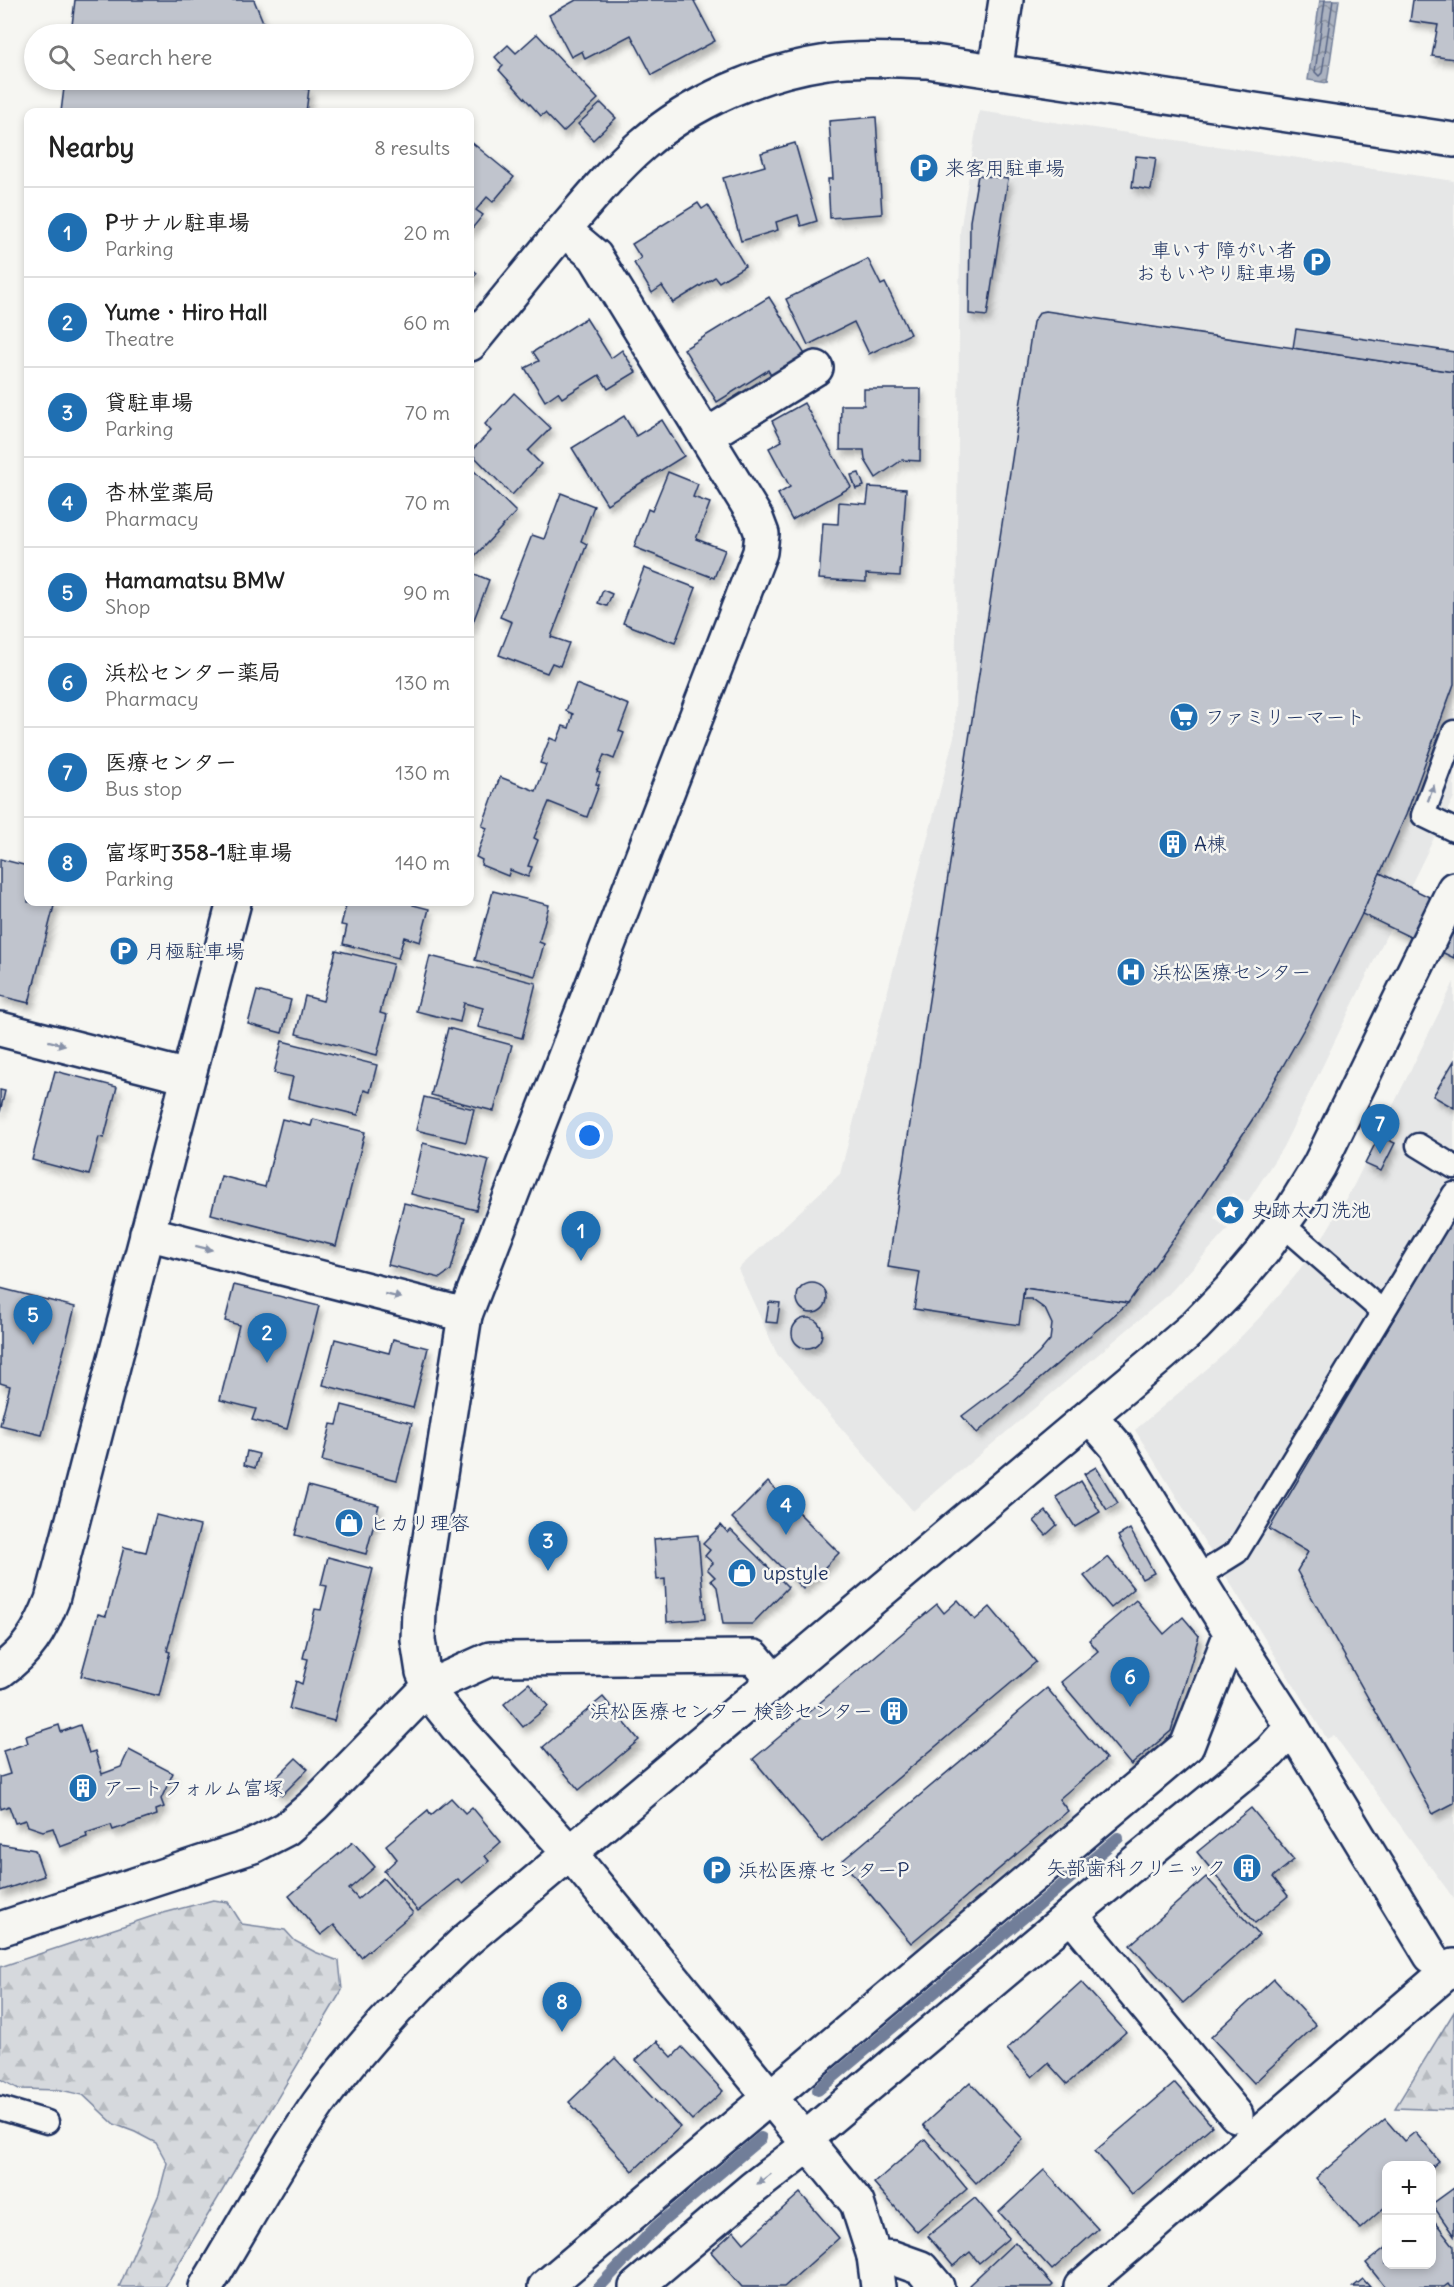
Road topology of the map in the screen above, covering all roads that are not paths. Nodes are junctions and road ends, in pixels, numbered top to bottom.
1 (1006, 0) edge
2 (995, 72) junction
3 (1454, 140) edge
4 (564, 230) junction
5 (474, 339) edge
6 (816, 368) dead end
7 (706, 436) junction
8 (1454, 732) edge
9 (1454, 830) edge
10 (1454, 889) edge
11 (233, 906) edge
12 (0, 1029) edge
13 (188, 1077) junction
14 (1418, 1145) dead end
15 (1454, 1167) edge
16 (1454, 1194) edge
17 (1282, 1224) junction
18 (147, 1233) junction
19 (1383, 1312) junction
20 (465, 1315) junction
21 (1090, 1416) junction
22 (1197, 1577) junction
23 (1231, 1633) junction
24 (0, 1671) edge
25 (774, 1681) junction
26 (430, 1686) junction
27 (1292, 1727) junction
28 (570, 1852) junction
29 (1071, 1915) junction
30 (0, 1929) edge
31 (1442, 1961) edge
32 (770, 2096) junction
33 (0, 2108) edge
34 (1236, 2115) dead end
35 (47, 2122) dead end
36 (808, 2141) junction
37 (876, 2271) edge
38 (206, 2287) edge
39 (545, 2287) edge
40 (636, 2287) edge
41 (937, 2287) edge
42 (1081, 2287) edge

1 - 2 street
2 - 3 street
2 - 4 street
4 - 5 street
4 - 7 street
6 - 7 street
7 - 20 street
9 -> 8 lane
10 - 17 street
11 - 13 street
12 -> 13 street
13 - 18 street
14 - 15 lane
16 - 19 lane
17 - 19 lane
17 - 21 street
18 -> 20 street
18 - 24 street
19 - 22 lane
20 - 26 street
21 - 22 street
21 - 25 street
22 - 23 street
23 - 27 street
23 - 32 street
25 - 26 street
25 - 28 street
26 - 28 street
26 - 30 street
27 - 29 street
27 - 31 street
28 - 32 street
28 - 38 street
29 - 34 street
29 - 36 street
31 - 42 street
32 - 36 street
32 - 39 street
33 - 35 lane
36 - 37 street
36 -> 40 street
37 - 41 street

